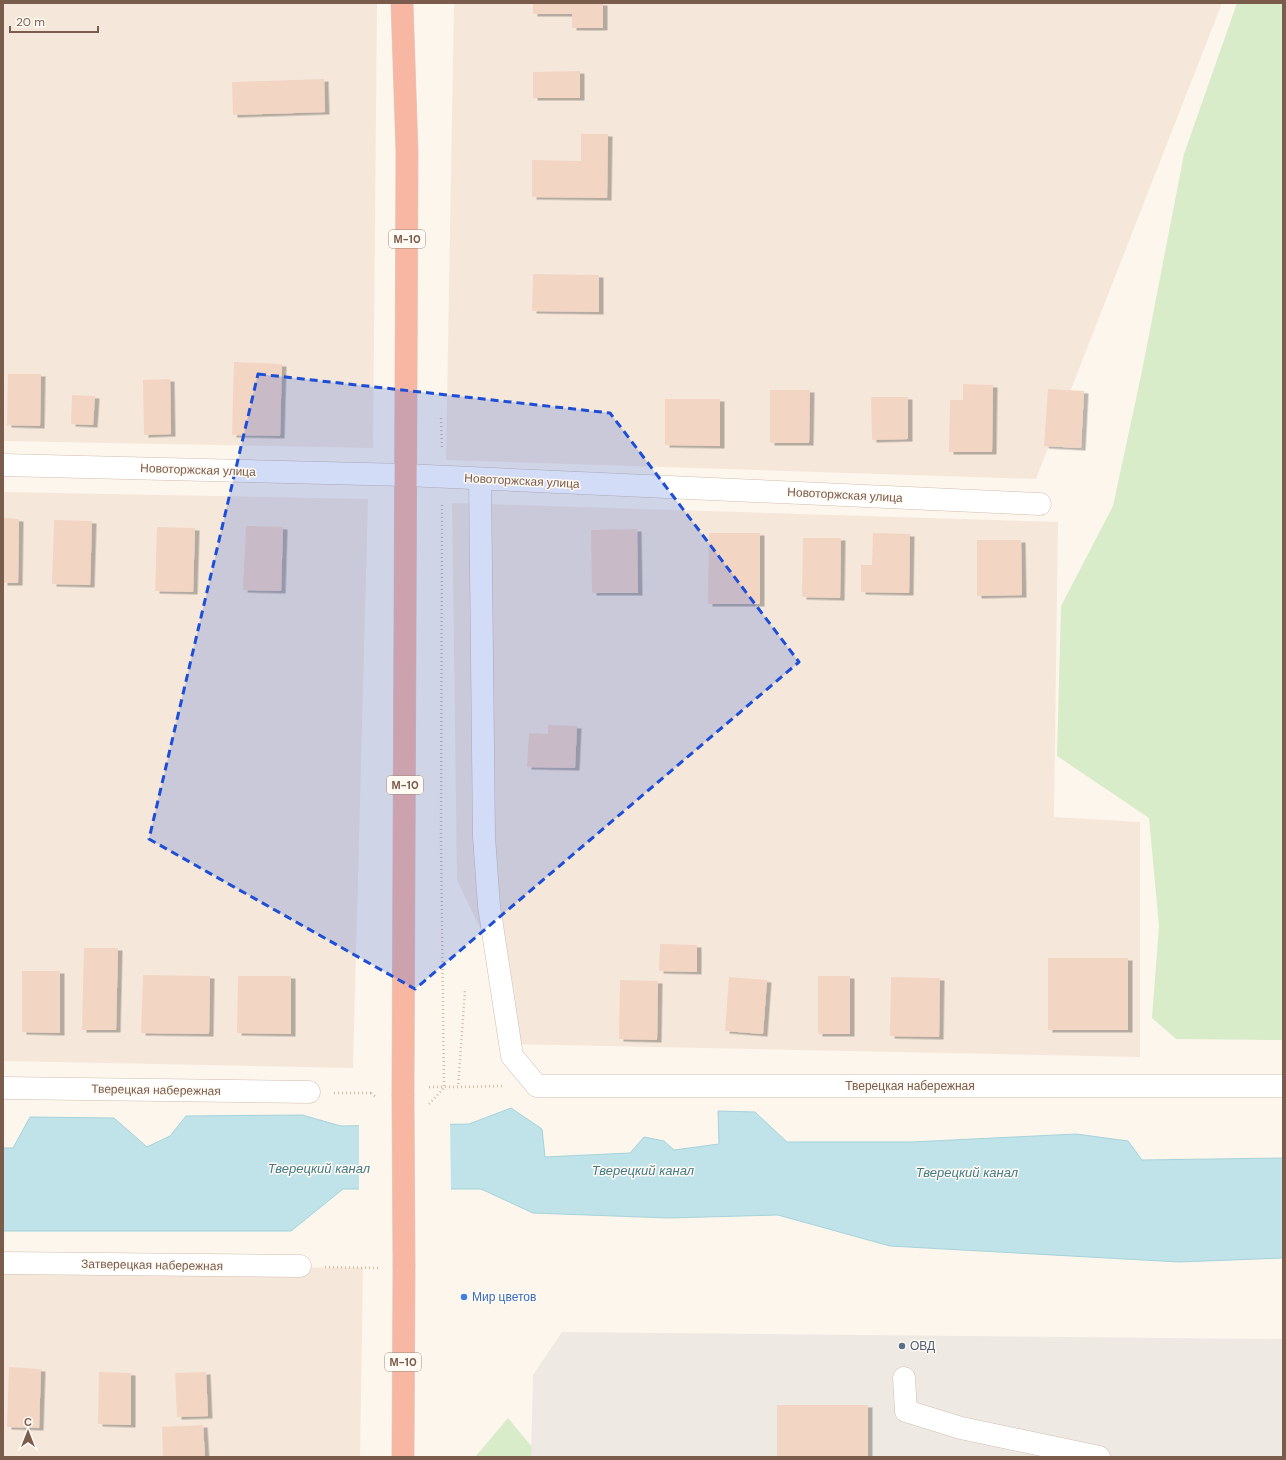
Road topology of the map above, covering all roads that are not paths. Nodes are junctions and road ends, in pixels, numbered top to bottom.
1 (402, 3) edge
2 (3, 465) edge
3 (406, 476) junction
4 (480, 479) junction
5 (1040, 504) dead end
6 (1283, 1086) edge
7 (3, 1088) edge
8 (309, 1092) road end
9 (3, 1263) edge
10 (300, 1266) road end
11 (904, 1378) dead end
12 (403, 1457) edge
13 (1099, 1457) edge

1 - 3 highway, М-10
2 - 3 street, Новоторжская улица
3 - 4 street, Новоторжская улица
3 - 12 highway, М-10, bridge
4 - 5 street, Новоторжская улица
4 - 6 street, Тверецкая набережная
7 - 8 street, Тверецкая набережная
9 - 10 street, Затверецкая набережная
11 - 13 street

